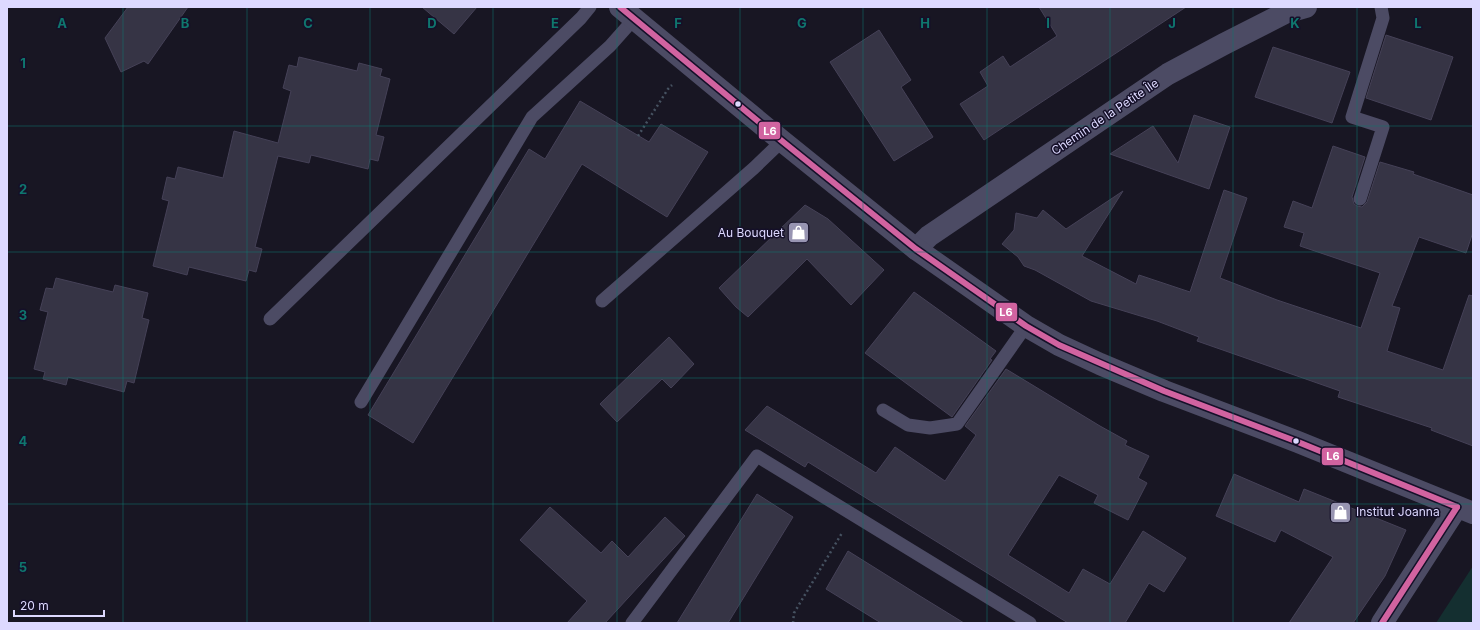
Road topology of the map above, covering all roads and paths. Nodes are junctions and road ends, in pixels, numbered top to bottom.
1 (590, 7) edge
2 (1306, 7) edge
3 (1380, 7) edge
4 (627, 13) edge
5 (691, 66) junction
6 (638, 136) dead end
7 (782, 141) junction
8 (1360, 200) dead end
9 (916, 249) junction
10 (602, 301) dead end
11 (270, 319) dead end
12 (1026, 326) junction
13 (361, 402) dead end
14 (883, 410) dead end
15 (1465, 510) edge
16 (853, 514) junction
17 (632, 623) edge
18 (793, 623) edge
19 (1030, 623) edge
20 (1382, 623) edge

1 - 11 lane
2 - 9 street, Chemin de la Petite Île
3 - 8 lane
4 - 5 street
4 - 13 lane
5 - 6 path
5 - 7 street
7 - 9 street
7 - 10 lane
9 - 12 street
12 - 14 lane
12 - 15 street
15 - 20 street
16 - 17 lane
16 - 18 path
16 - 19 lane

